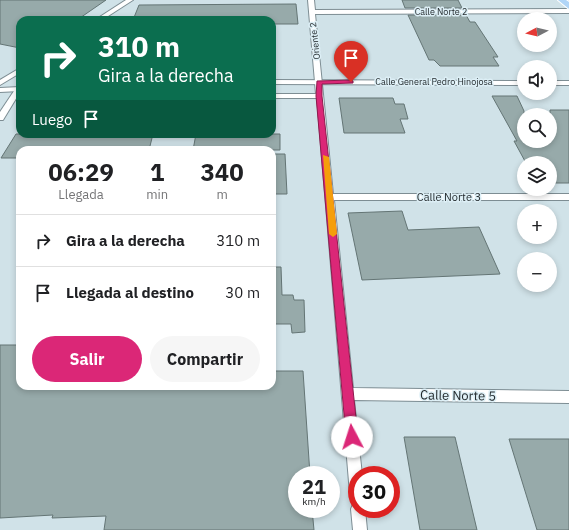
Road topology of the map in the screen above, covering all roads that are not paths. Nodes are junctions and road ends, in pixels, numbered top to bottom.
1 (130, 0) edge
2 (311, 0) edge
3 (562, 0) edge
4 (569, 7) edge
5 (569, 11) edge
6 (312, 12) junction
7 (104, 16) edge
8 (16, 73) edge
9 (276, 82) edge
10 (319, 82) junction
11 (0, 83) edge
12 (517, 83) edge
13 (557, 83) edge
14 (569, 83) edge
15 (16, 89) edge
16 (0, 90) edge
17 (16, 94) edge
18 (276, 96) edge
19 (319, 96) junction
20 (0, 118) edge
21 (329, 197) junction
22 (569, 197) edge
23 (348, 394) junction
24 (569, 396) edge
25 (354, 466) edge
26 (359, 518) edge
27 (360, 530) edge

1 - 7 street
2 - 6 street, Oriente 2
3 - 4 main road
5 - 6 street, Calle Norte 2
6 - 10 street, Oriente 2
8 - 11 street
9 - 10 street, Calle General Pedro Hinojosa
10 - 12 street, Calle General Pedro Hinojosa
10 - 19 street, Oriente 2
13 - 14 street
15 - 16 street
17 - 20 street
18 - 19 street
19 - 21 street, Oriente 2
21 - 22 street, Calle Norte 3
21 - 23 street, Oriente 2
23 - 24 street, Calle Norte 5
23 - 25 street, Oriente 2
26 - 27 street

